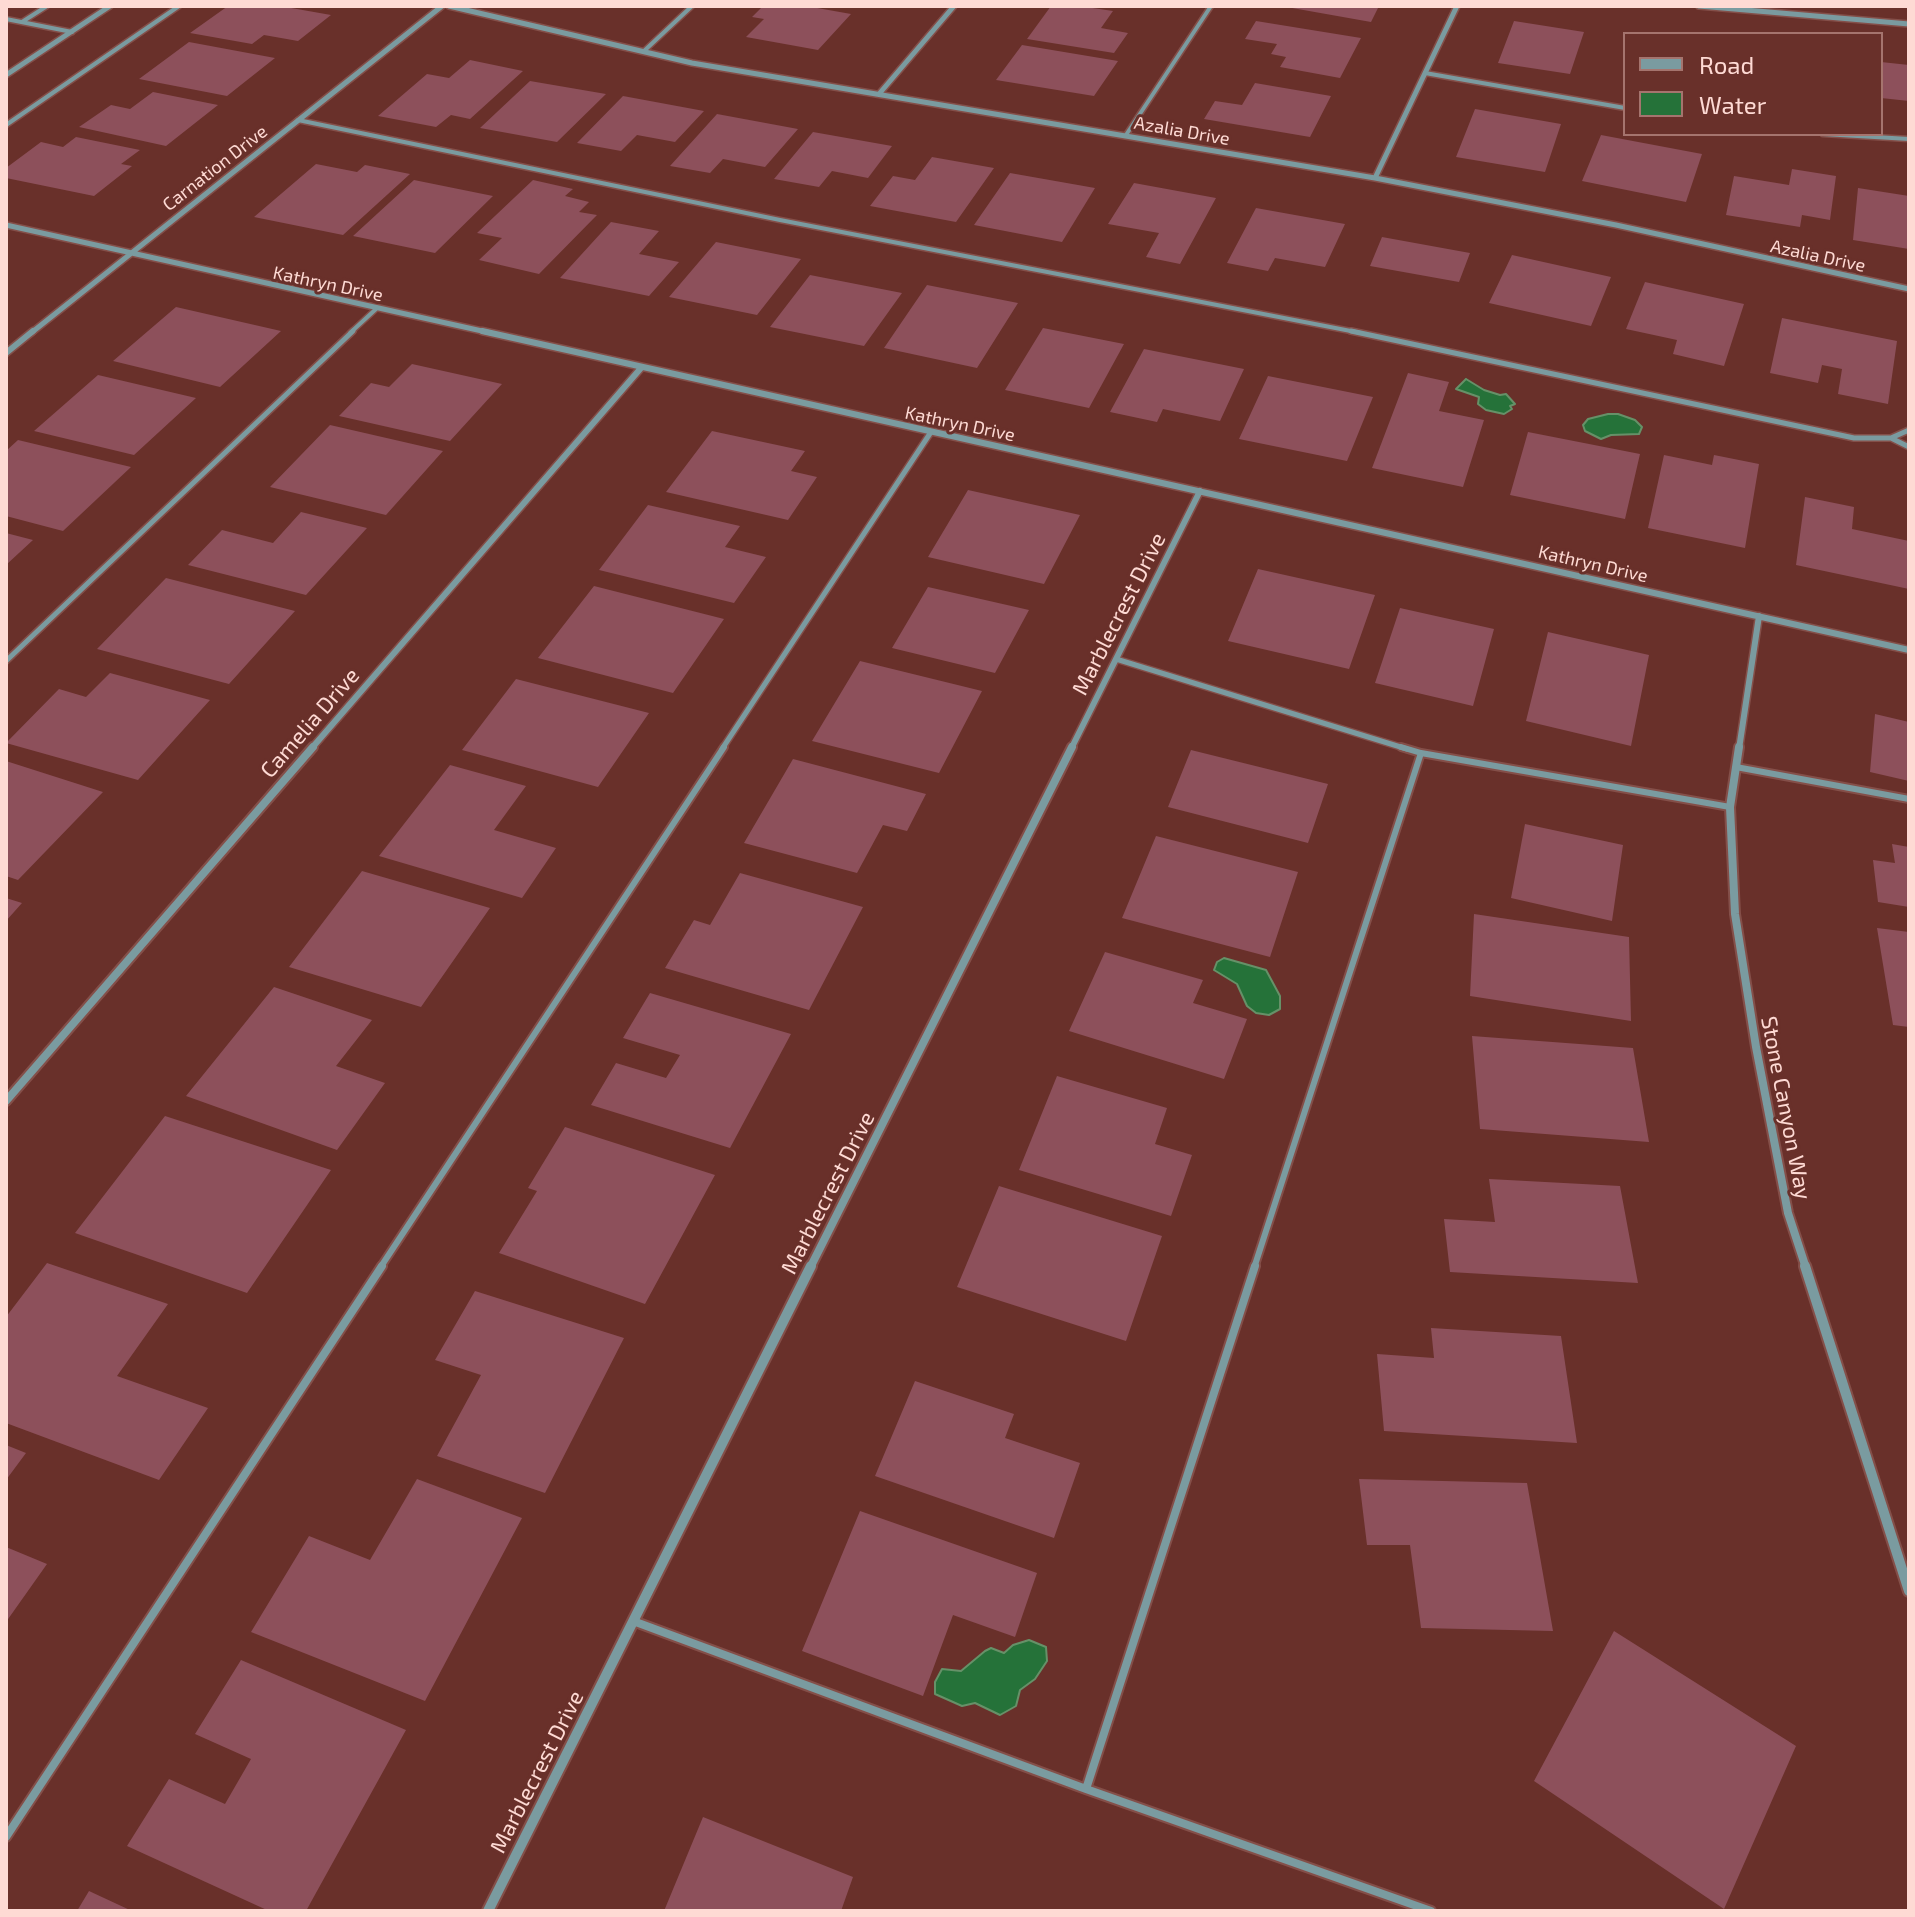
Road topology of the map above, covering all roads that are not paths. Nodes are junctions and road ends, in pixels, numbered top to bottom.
1 (47, 6) edge
2 (110, 6) edge
3 (179, 6) edge
4 (442, 6) edge
5 (449, 6) edge
6 (692, 6) edge
7 (954, 6) edge
8 (1211, 6) edge
9 (1457, 6) edge
10 (1699, 6) edge
11 (6, 19) edge
12 (22, 22) junction
13 (1909, 24) edge
14 (72, 32) junction
15 (644, 51) junction
16 (1425, 73) junction
17 (6, 75) edge
18 (879, 94) junction
19 (1623, 108) edge
20 (298, 120) junction
21 (6, 125) edge
22 (1126, 135) junction
23 (1857, 136) edge
24 (1909, 139) edge
25 (1375, 178) junction
26 (6, 225) edge
27 (129, 254) junction
28 (1909, 289) edge
29 (376, 309) junction
30 (6, 353) edge
31 (641, 368) junction
32 (1909, 430) edge
33 (931, 432) junction
34 (1891, 438) junction
35 (1909, 447) edge
36 (1200, 491) junction
37 (1759, 616) junction
38 (1909, 650) edge
39 (1116, 659) junction
40 (6, 661) edge
41 (1421, 753) junction
42 (1734, 766) junction
43 (1909, 799) edge
44 (1730, 807) junction
45 (6, 1101) edge
46 (1909, 1591) edge
47 (633, 1621) junction
48 (1086, 1789) junction
49 (6, 1837) edge
50 (488, 1911) edge
51 (1431, 1911) edge

1 - 12 lane
2 - 14 street
3 - 21 lane
4 - 20 street, Carnation Drive
5 - 15 street, Azalia Drive
6 - 15 lane
7 - 18 street
8 - 22 lane
9 - 16 street
10 - 13 street
11 - 12 lane
12 - 14 lane
14 - 17 street
15 - 18 street, Azalia Drive
16 - 19 lane
16 - 25 street
18 - 22 street, Azalia Drive
20 - 27 street, Carnation Drive
20 - 34 lane
22 - 25 street, Azalia Drive
23 - 24 lane
25 - 28 street, Azalia Drive
26 - 27 street, Kathryn Drive
27 - 29 street, Kathryn Drive
27 - 30 street, Carnation Drive
29 - 31 street, Kathryn Drive
29 - 40 lane
31 - 33 street, Kathryn Drive
31 - 45 street, Camelia Drive
32 - 34 lane
33 - 36 street, Kathryn Drive
33 - 49 lane
34 - 35 lane
36 - 37 street, Kathryn Drive
36 - 39 street, Marblecrest Drive
37 - 38 street, Kathryn Drive
37 - 42 street, Stone Canyon Way
39 - 41 lane
39 - 47 street, Marblecrest Drive
41 - 44 lane
41 - 48 lane
42 - 43 lane
42 - 44 street, Stone Canyon Way
44 - 46 street, Stone Canyon Way
47 - 48 lane
47 - 50 street, Marblecrest Drive
48 - 51 lane

